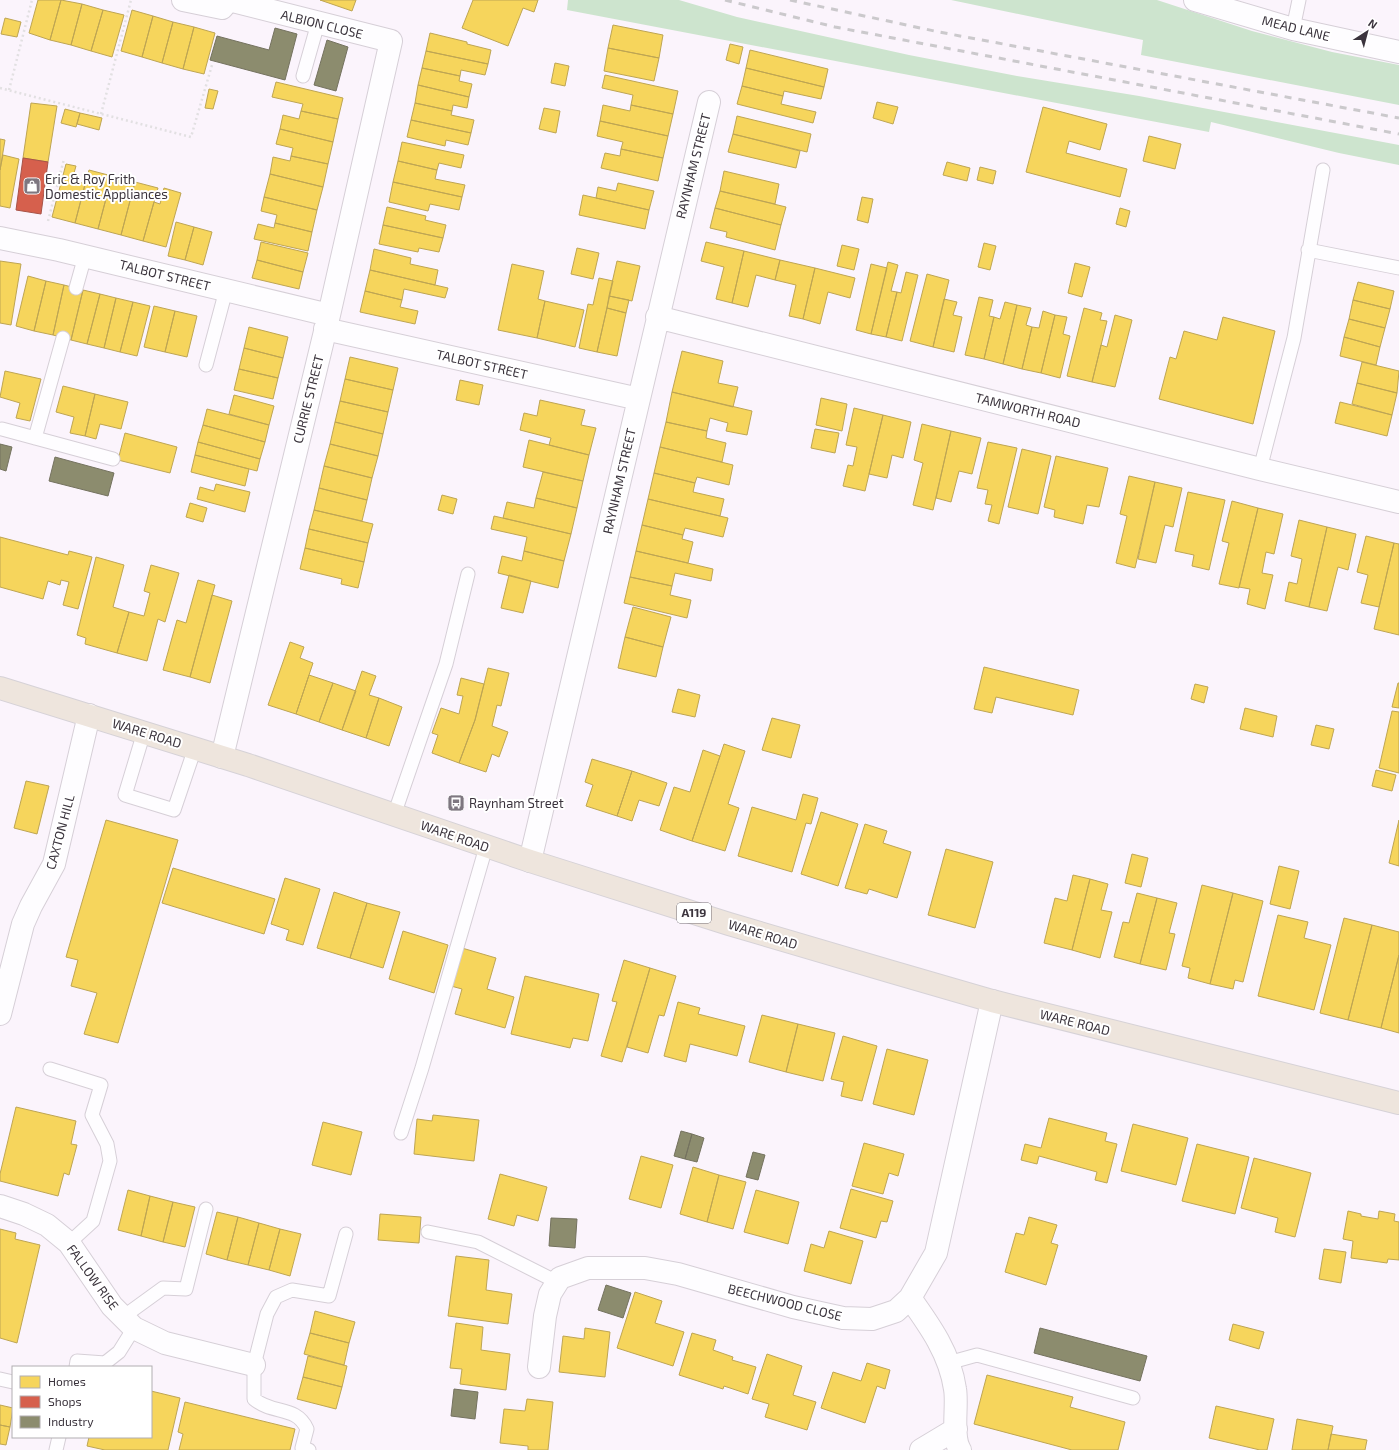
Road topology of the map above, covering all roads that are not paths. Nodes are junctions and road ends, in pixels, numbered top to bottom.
1 (183, 0) edge
2 (229, 0) edge
3 (1195, 0) edge
4 (1299, 0) edge
5 (318, 23) junction
6 (1293, 29) junction
7 (391, 41) joint
8 (1399, 52) edge
9 (303, 76) dead end
10 (709, 102) dead end
11 (1323, 170) dead end
12 (0, 238) edge
13 (1308, 250) junction
14 (85, 256) junction
15 (1399, 268) edge
16 (76, 288) dead end
17 (226, 290) junction
18 (657, 317) junction
19 (327, 322) junction
20 (63, 338) dead end
21 (206, 365) dead end
22 (639, 399) junction
23 (2, 429) dead end
24 (35, 438) junction
25 (113, 459) dead end
26 (1260, 469) junction
27 (1399, 501) edge
28 (468, 574) dead end
29 (0, 688) edge
30 (89, 715) junction
31 (144, 732) junction
32 (195, 748) junction
33 (222, 757) junction
34 (394, 815) junction
35 (486, 847) junction
36 (530, 861) junction
37 (992, 1001) junction
38 (0, 1014) edge
39 (50, 1069) dead end
40 (1399, 1103) edge
41 (400, 1134) dead end
42 (0, 1206) edge
43 (206, 1209) dead end
44 (428, 1232) dead end
45 (346, 1234) dead end
46 (69, 1243) junction
47 (558, 1282) junction
48 (910, 1298) junction
49 (129, 1323) junction
50 (948, 1363) junction
51 (254, 1365) junction
52 (76, 1366) edge
53 (539, 1367) dead end
54 (0, 1379) edge
55 (12, 1382) edge
56 (1133, 1398) dead end
57 (59, 1438) edge
58 (958, 1440) edge
59 (56, 1450) edge
60 (310, 1450) edge
61 (921, 1450) edge

1 - 2 street
2 - 5 street, ALBION CLOSE
3 - 6 street, MEAD LANE
4 - 6 lane
5 - 7 street, ALBION CLOSE
5 - 9 lane
6 - 8 street, MEAD LANE
7 - 19 street, CURRIE STREET
10 - 18 street, RAYNHAM STREET
11 - 13 lane
12 - 14 street, TALBOT STREET
13 - 15 lane
13 - 26 lane
14 - 16 lane
14 - 17 street, TALBOT STREET
17 - 19 street, TALBOT STREET
17 - 21 lane
18 - 22 street, RAYNHAM STREET
18 - 26 street, TAMWORTH ROAD
19 - 22 street, TALBOT STREET
19 - 33 street, CURRIE STREET
20 - 24 lane
22 - 36 street, RAYNHAM STREET
23 - 24 lane
24 - 25 lane
26 - 27 street, TAMWORTH ROAD
28 - 34 lane
29 - 30 main road, WARE ROAD / A119
30 - 31 main road, WARE ROAD / A119
30 - 38 street, CAXTON HILL
31 - 32 main road, WARE ROAD / A119
31 - 32 lane
32 - 33 main road, WARE ROAD / A119
33 - 34 main road, WARE ROAD / A119
34 - 35 main road, WARE ROAD / A119
35 - 36 main road, WARE ROAD / A119
35 - 41 lane
36 - 37 main road, WARE ROAD / A119
37 - 40 main road, WARE ROAD / A119
37 - 48 street, BEECHWOOD CLOSE
39 - 46 lane
42 - 46 street, FALLOW RISE
43 - 49 lane
44 - 47 lane
45 - 51 lane
46 - 49 street, FALLOW RISE
47 - 48 street, BEECHWOOD CLOSE
47 - 53 street
48 - 50 street
49 - 51 street, FALLOW RISE
49 - 52 lane
50 - 56 lane
50 - 58 street
51 - 60 lane
54 - 55 lane
57 - 59 lane
58 - 61 street

